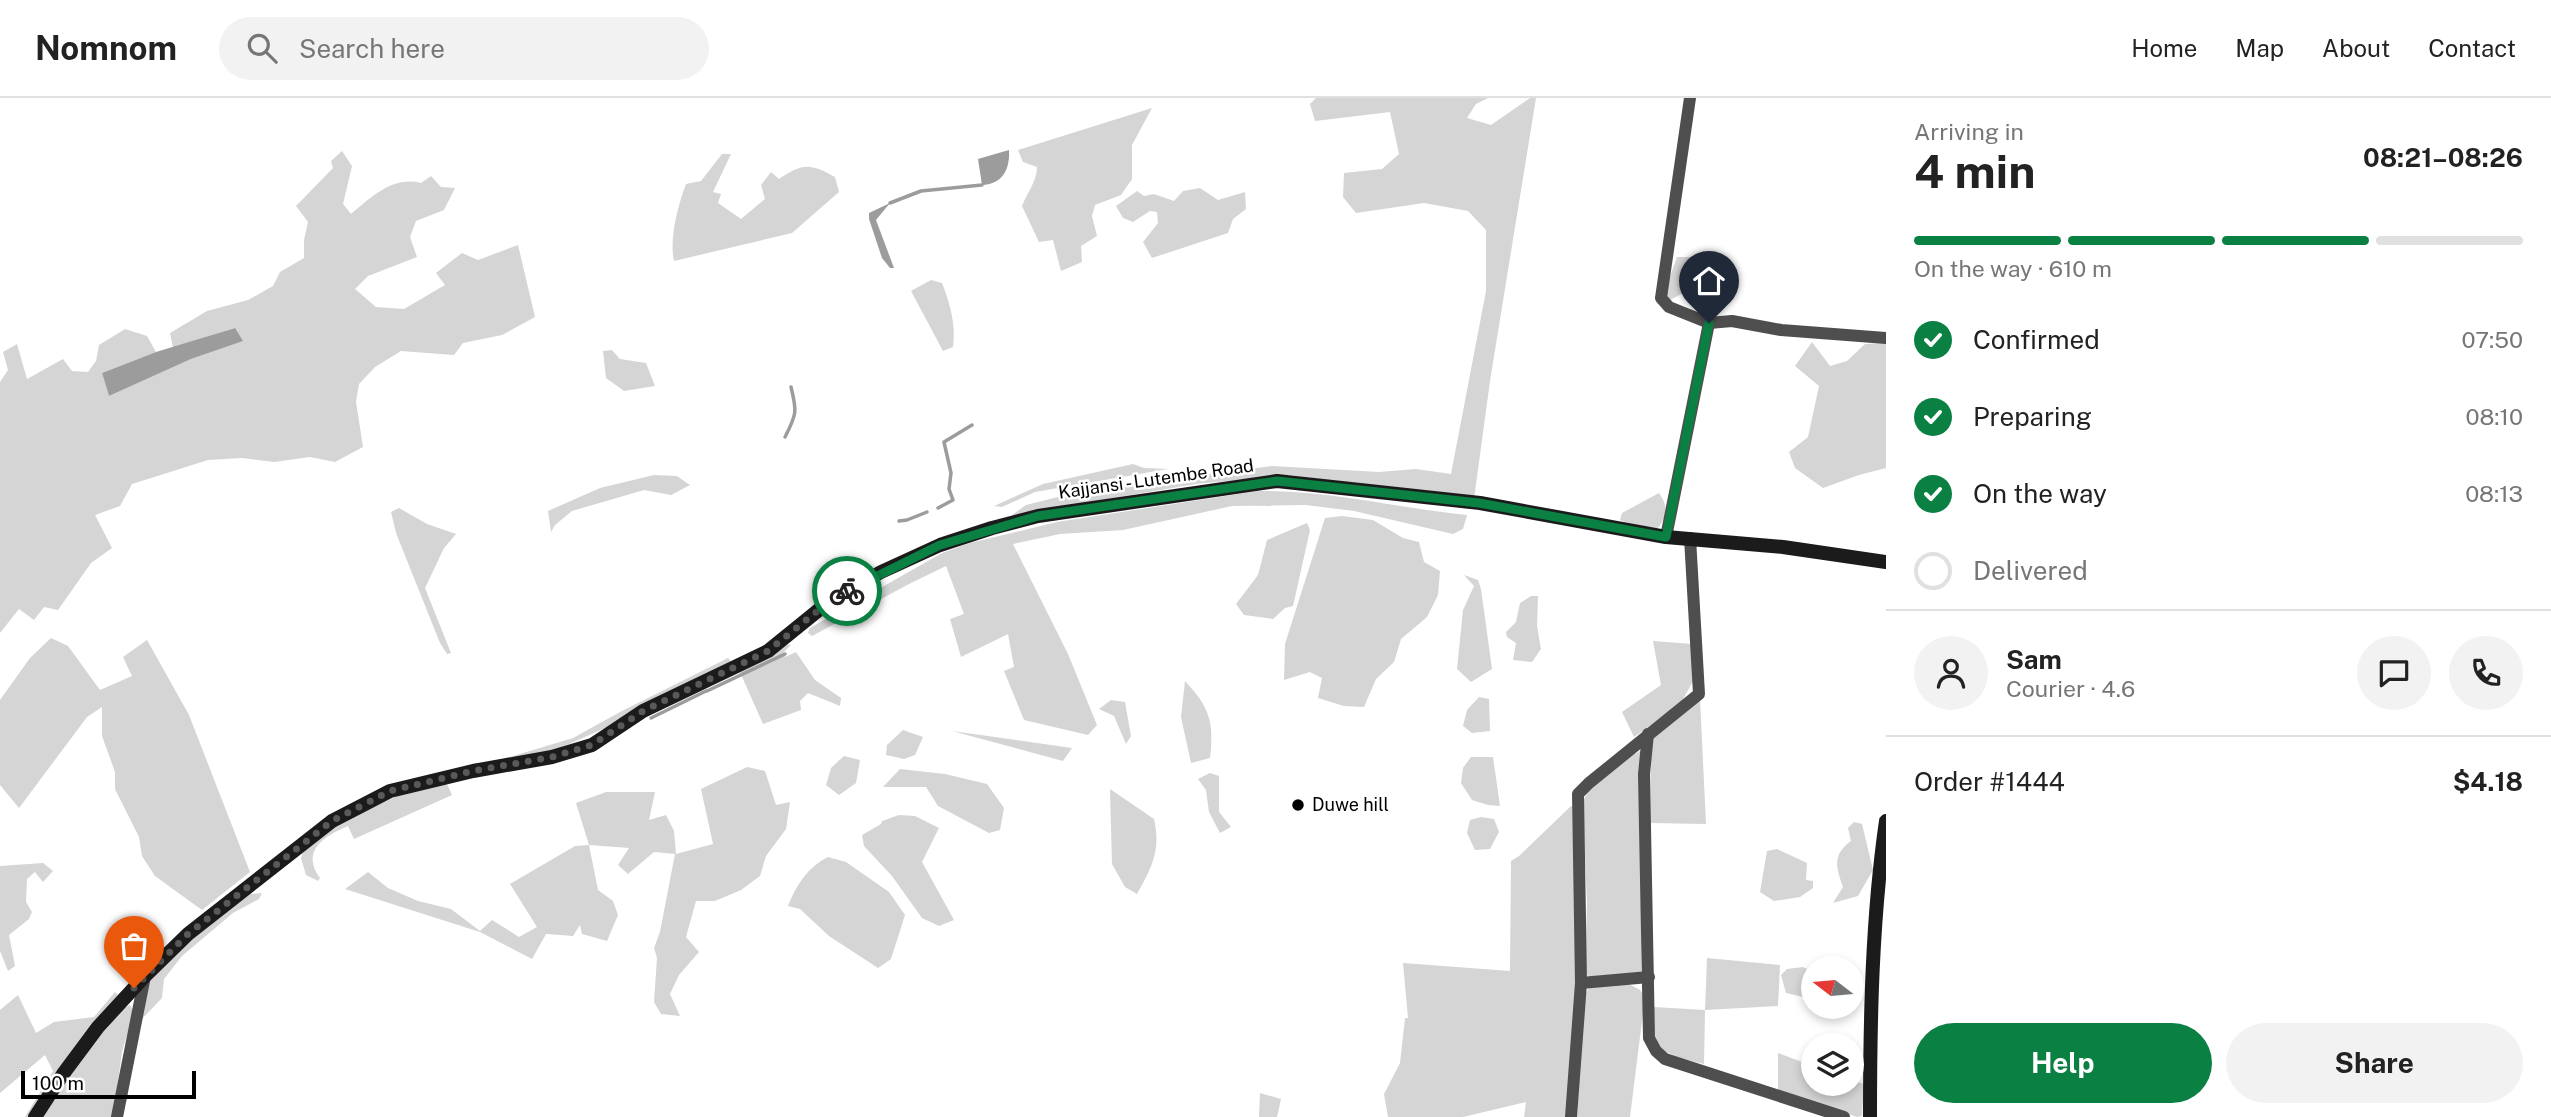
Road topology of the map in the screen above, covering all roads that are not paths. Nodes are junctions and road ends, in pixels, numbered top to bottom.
1 (1690, 98) edge
2 (1709, 323) junction
3 (1886, 338) edge
4 (1666, 537) junction
5 (1690, 538) junction
6 (1886, 562) edge
7 (1648, 734) junction
8 (1886, 821) edge
9 (145, 976) junction
10 (1649, 977) junction
11 (1581, 984) junction
12 (35, 1117) edge
13 (117, 1117) edge
14 (1571, 1117) edge
15 (1844, 1117) edge
16 (1870, 1117) edge

1 - 2 street
2 - 3 street
2 - 4 street
4 - 5 street, Kajjansi - Lutembe Road
4 - 9 street, Kajjansi - Lutembe Road
5 - 6 street, Kajjansi - Lutembe Road
5 - 7 street
7 - 10 street
7 - 11 street
8 - 16 street
9 - 12 street, Kajjansi - Lutembe Road
9 - 13 street
10 - 11 street
10 - 15 street
11 - 14 street

